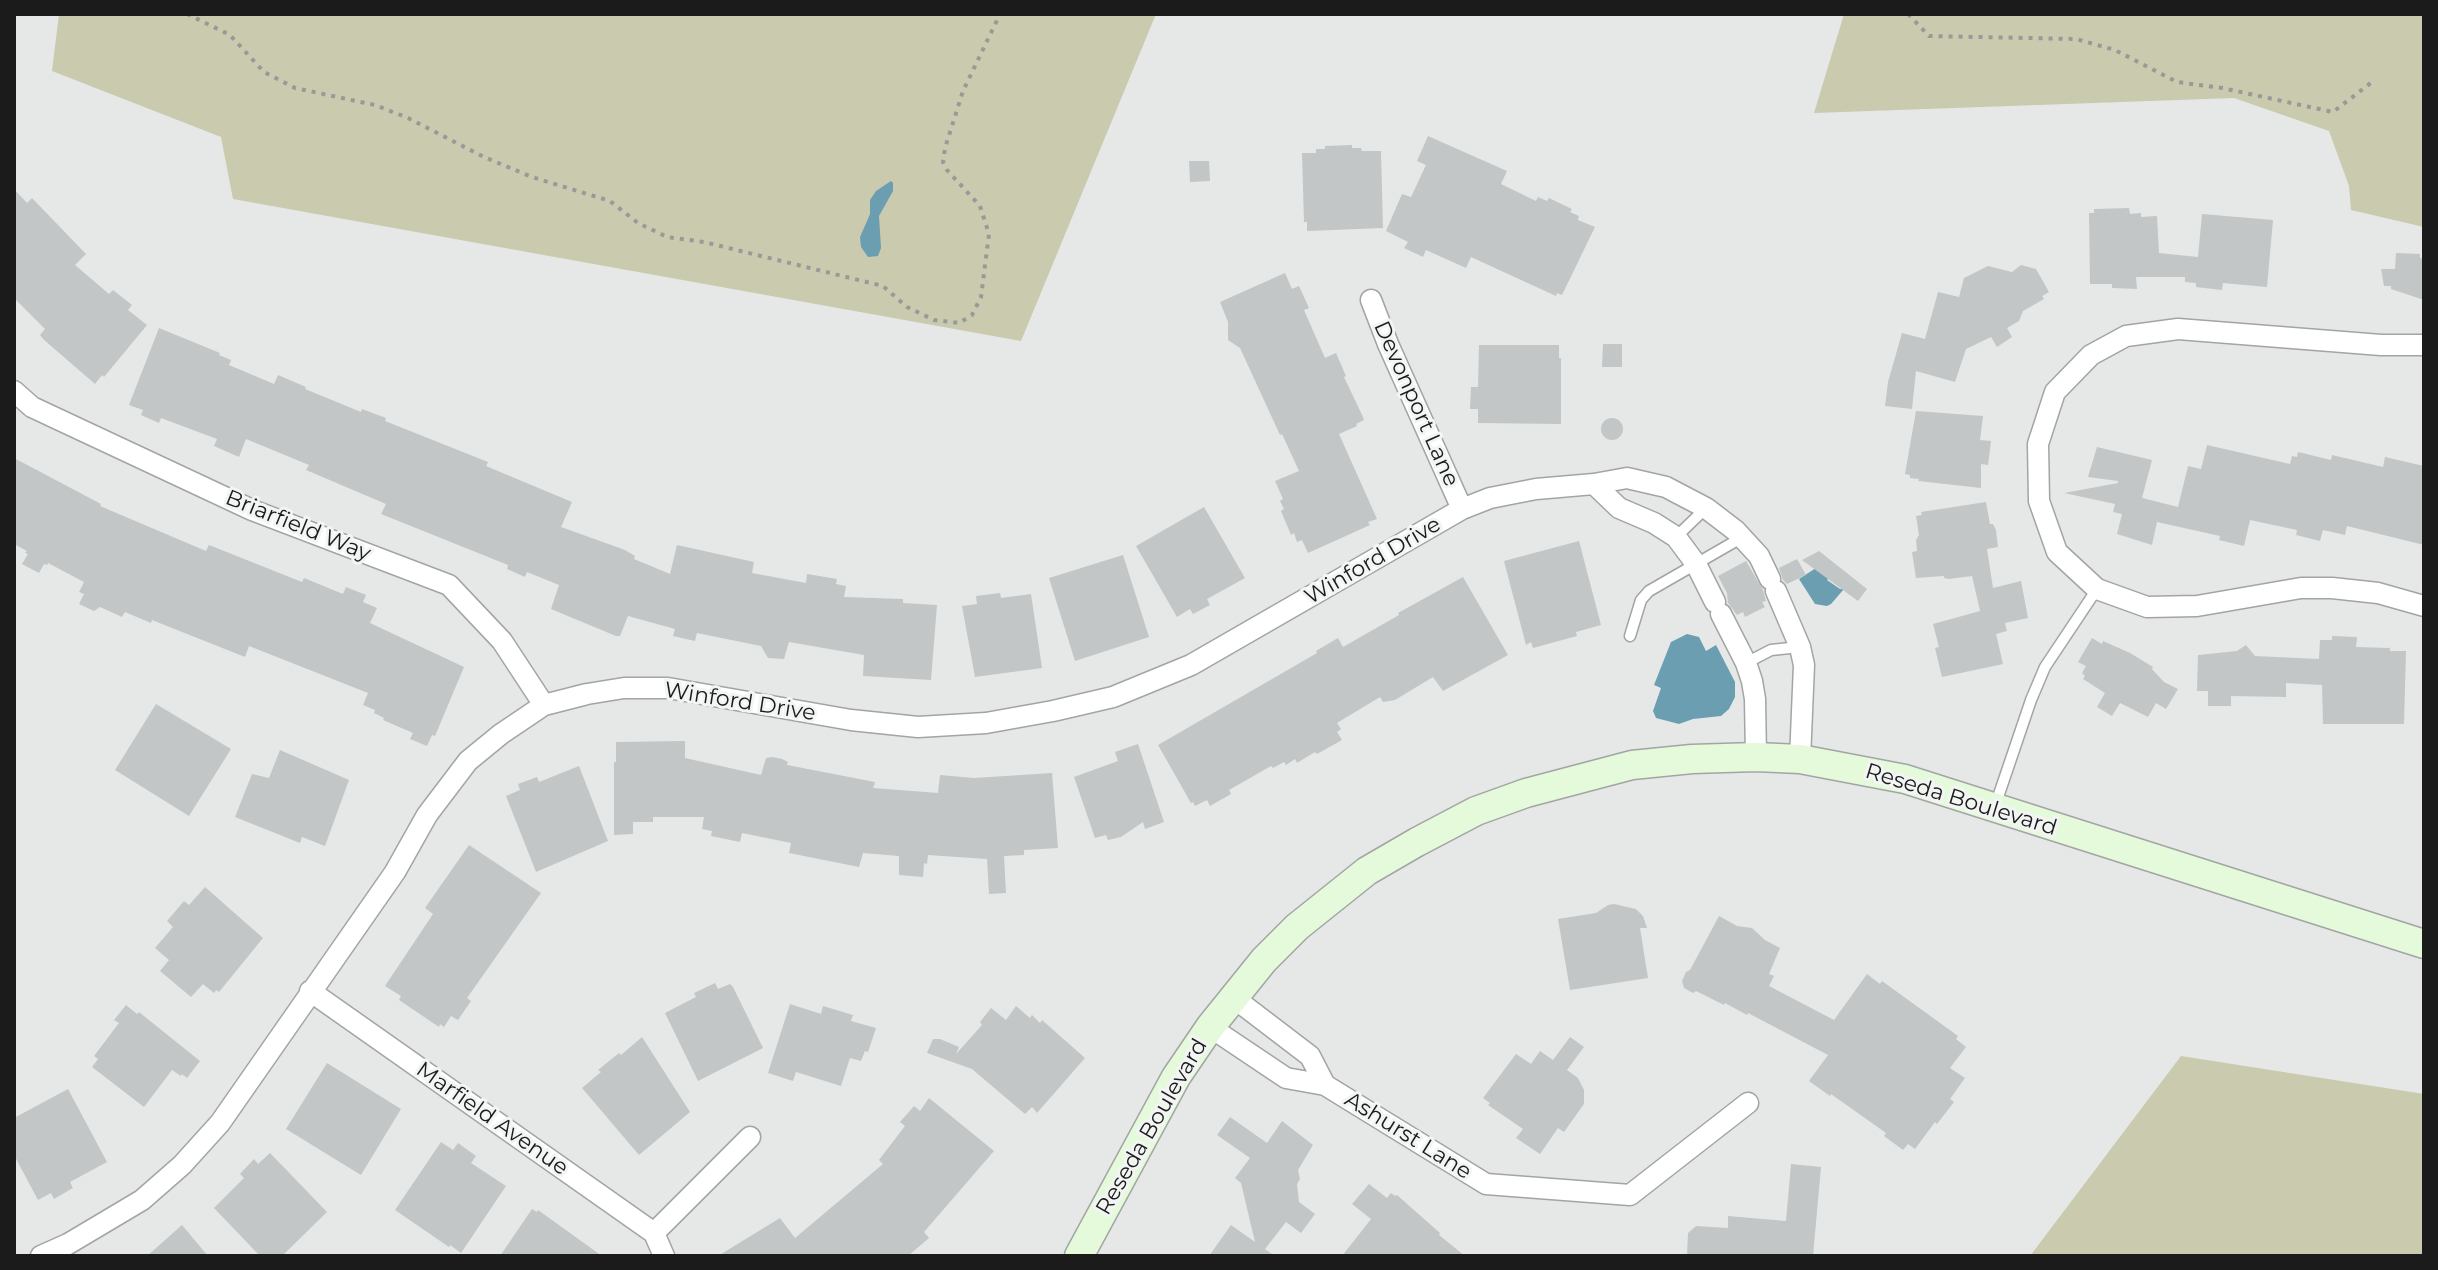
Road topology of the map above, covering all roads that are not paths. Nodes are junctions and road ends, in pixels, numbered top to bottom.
1 (1371, 300) dead end
2 (2424, 345) edge
3 (14, 391) edge
4 (1594, 484) junction
5 (1706, 508) junction
6 (1462, 509) junction
7 (1676, 537) junction
8 (1741, 538) junction
9 (1696, 564) junction
10 (2097, 589) junction
11 (2424, 606) edge
12 (1630, 636) dead end
13 (1800, 647) junction
14 (1746, 663) junction
15 (544, 705) junction
16 (1756, 757) junction
17 (1800, 759) junction
18 (1994, 808) junction
19 (2424, 944) edge
20 (310, 991) junction
21 (1234, 998) junction
22 (1210, 1027) junction
23 (1325, 1085) junction
24 (1748, 1103) dead end
25 (750, 1137) dead end
26 (654, 1233) junction
27 (41, 1256) edge
28 (664, 1256) edge
29 (1079, 1256) edge

1 - 6 street, Devonport Lane
2 - 10 street
3 - 15 street, Briarfield Way
4 - 5 street, Winford Drive
4 - 6 street, Winford Drive
4 - 7 street
5 - 7 lane
5 - 8 street, Winford Drive
6 - 15 street, Winford Drive
7 - 9 street
8 - 9 lane
8 - 13 street, Winford Drive
9 - 12 lane
9 - 14 street
10 - 11 street
10 - 18 lane
13 - 14 lane
13 - 17 street, Winford Drive
14 - 16 street
15 - 20 street, Winford Drive
16 - 17 main road, Reseda Boulevard
16 - 21 main road, Reseda Boulevard
17 - 18 main road, Reseda Boulevard
18 - 19 main road, Reseda Boulevard
20 - 26 street, Marfield Avenue
20 - 27 street, Winford Drive
21 - 22 main road, Reseda Boulevard
21 - 23 street, Ashurst Lane
22 - 23 street, Ashurst Lane
22 - 29 main road, Reseda Boulevard
23 - 24 street, Ashurst Lane
25 - 26 street
26 - 28 street

